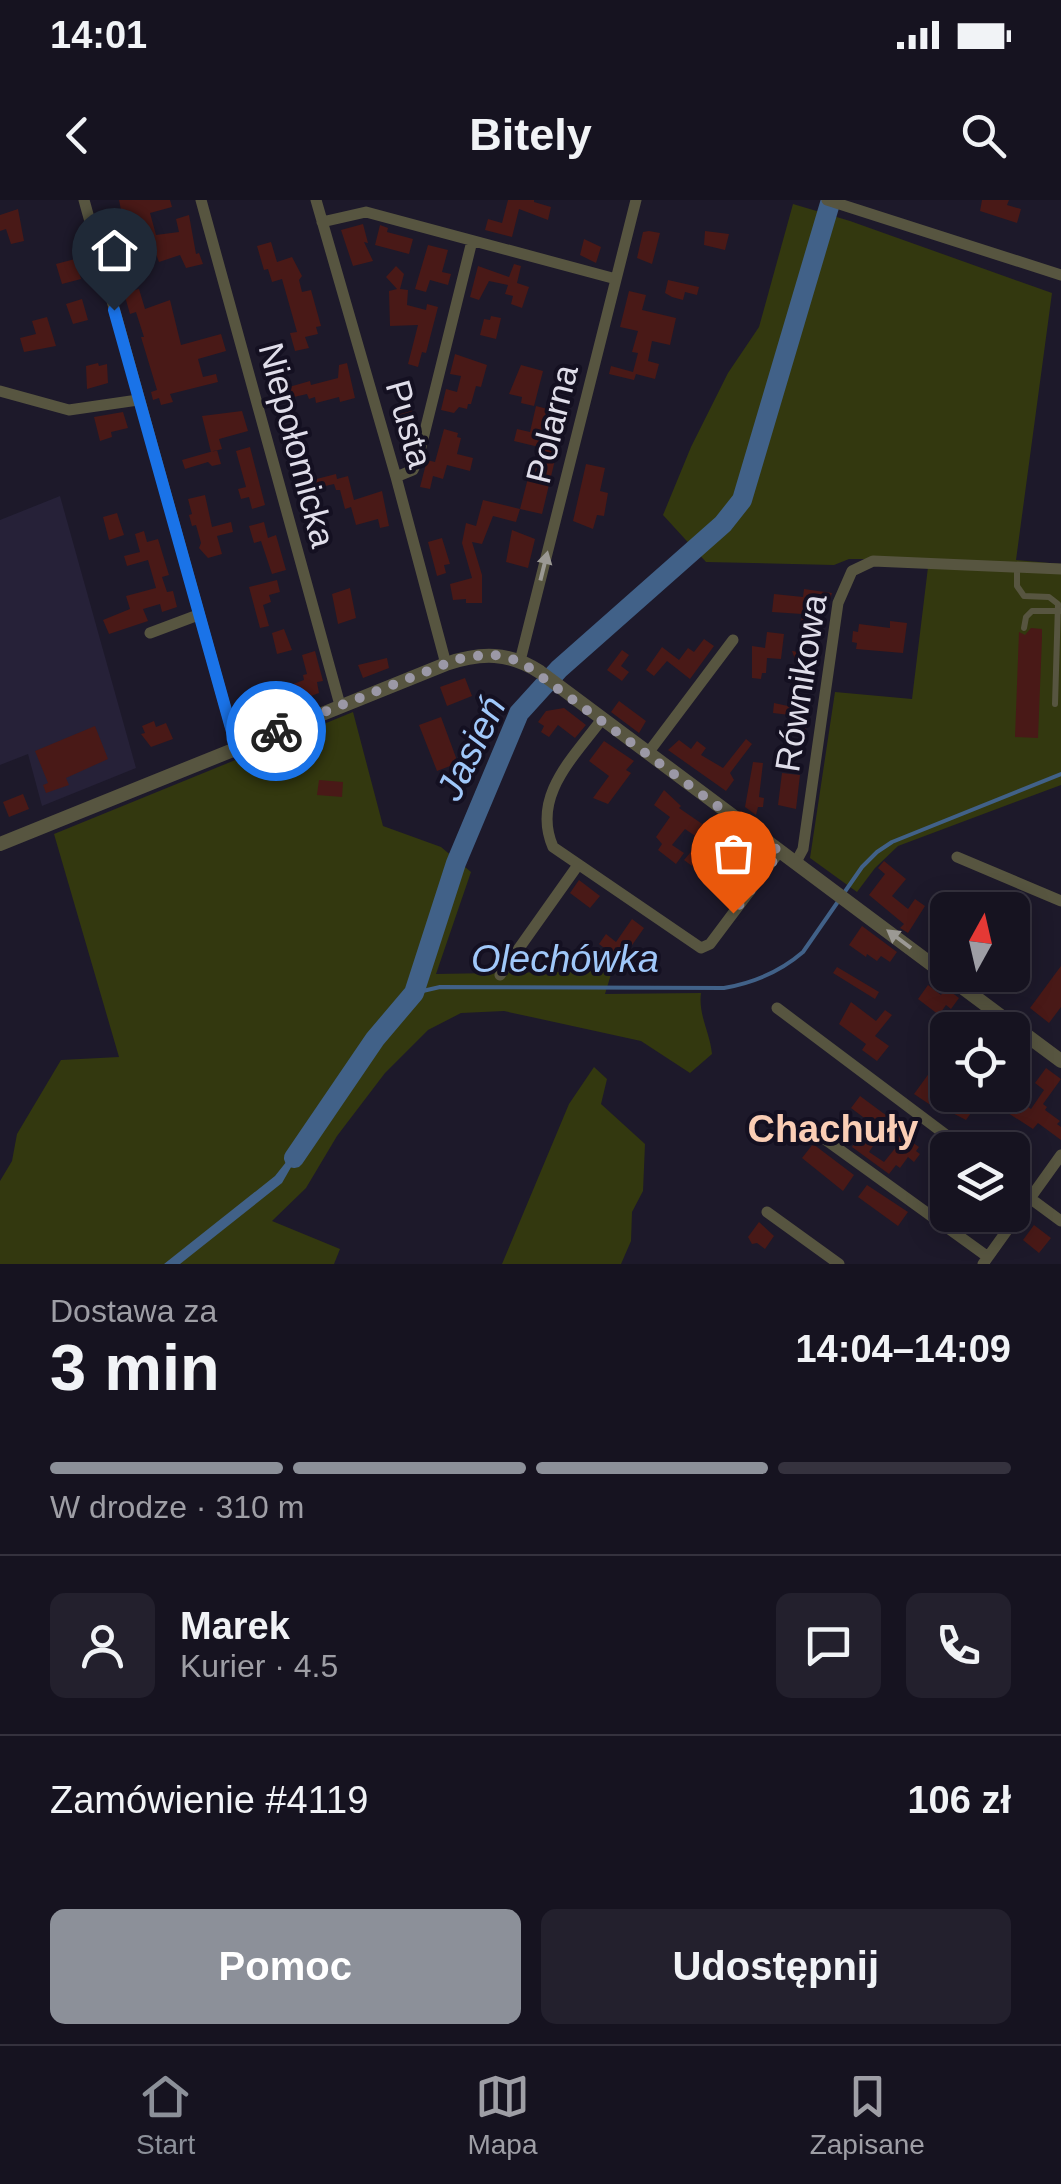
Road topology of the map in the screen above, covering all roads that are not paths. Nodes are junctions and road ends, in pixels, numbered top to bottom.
1 (84, 200) edge
2 (201, 200) edge
3 (316, 200) edge
4 (636, 200) edge
5 (827, 200) edge
6 (322, 222) junction
7 (472, 241) junction
8 (1061, 275) edge
9 (616, 279) junction
10 (0, 391) edge
11 (138, 400) junction
12 (396, 477) junction
13 (1017, 567) junction
14 (1061, 569) edge
15 (1060, 611) edge
16 (198, 616) junction
17 (1024, 628) dead end
18 (150, 632) dead end
19 (732, 640) dead end
20 (520, 661) junction
21 (446, 664) junction
22 (1055, 704) dead end
23 (340, 706) junction
24 (602, 719) junction
25 (236, 746) junction
26 (648, 753) junction
27 (0, 844) edge
28 (780, 852) junction
29 (957, 857) dead end
30 (796, 862) junction
31 (578, 865) junction
32 (1061, 901) edge
33 (500, 975) dead end
34 (777, 1008) dead end
35 (1061, 1060) edge
36 (815, 1132) dead end
37 (942, 1132) edge
38 (1061, 1156) edge
39 (1030, 1198) joint
40 (768, 1212) dead end
41 (1061, 1220) edge
42 (1006, 1232) edge
43 (985, 1261) edge
44 (839, 1264) edge

1 - 11 street
2 - 23 street, Niepołomicka
3 - 6 street, Pusta
4 - 9 street, Polarna
5 - 8 street
6 - 7 street
6 - 12 street, Pusta
7 - 9 street
7 - 12 street
20 -> 9 street, Polarna
10 - 11 street
11 - 16 street
12 - 21 street, Pusta
13 - 14 street
13 - 15 lane
13 - 30 street, Równikowa
15 - 17 lane
15 - 22 lane
16 - 18 street
16 - 25 street
19 - 26 street
20 - 21 street
20 - 24 street
21 - 23 street
23 - 25 street
24 - 26 street
24 - 31 street
25 - 27 street
26 - 28 street
28 - 30 street
28 - 31 street
29 - 32 street
35 -> 30 street
31 - 33 street
34 - 37 street
36 - 43 street
38 - 39 street
39 - 41 street
40 - 44 street
42 - 43 street

